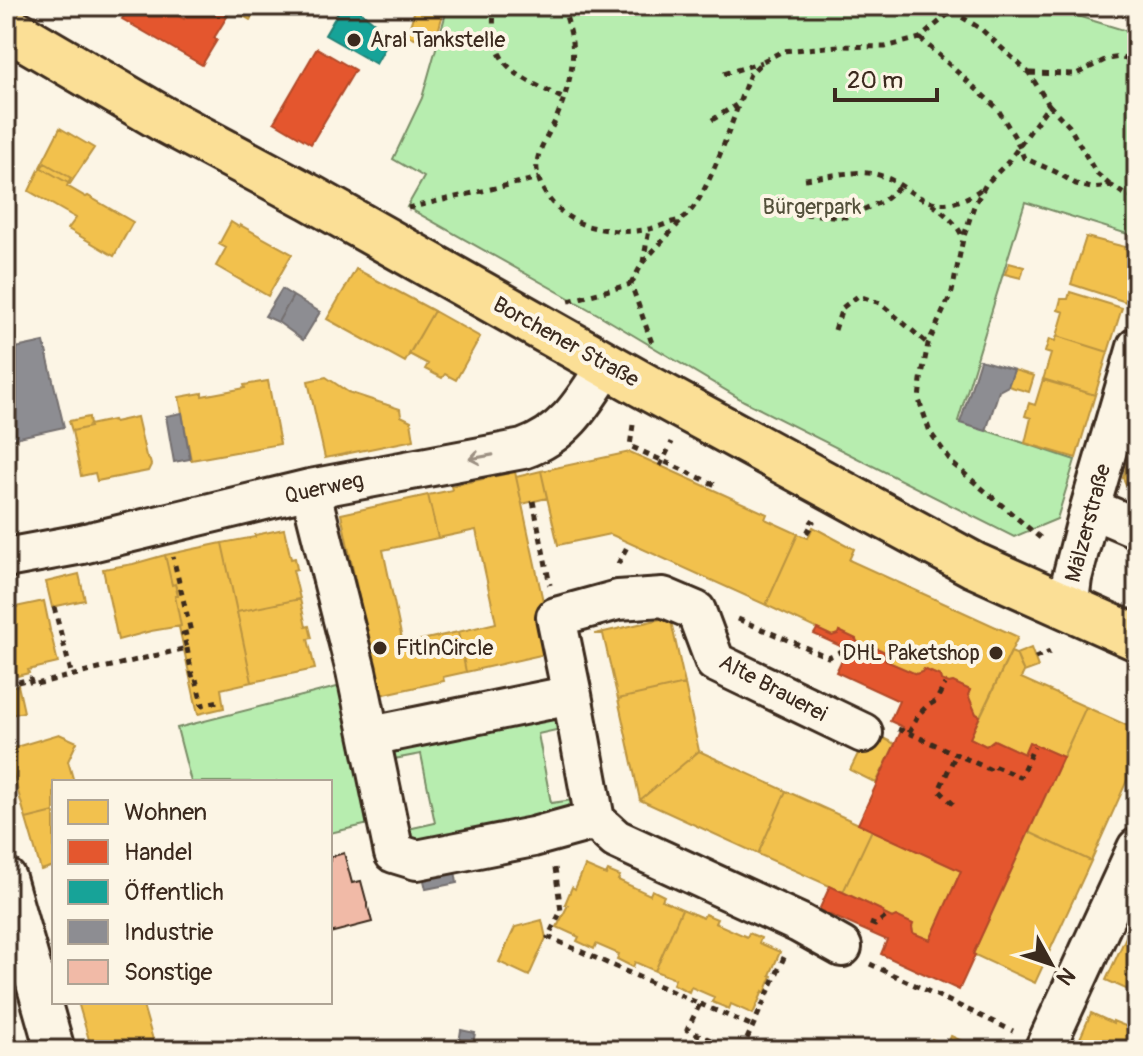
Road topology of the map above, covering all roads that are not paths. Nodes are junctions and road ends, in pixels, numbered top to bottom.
1 (6, 27) edge
2 (1137, 347) edge
3 (607, 365) junction
4 (310, 489) junction
5 (1090, 508) junction
6 (1137, 528) edge
7 (6, 558) edge
8 (1070, 593) junction
9 (1137, 638) edge
10 (572, 695) junction
11 (881, 731) road end
12 (371, 736) junction
13 (595, 820) junction
14 (1137, 848) edge
15 (6, 878) edge
16 (842, 947) road end
17 (1045, 1048) edge
18 (55, 1050) edge

1 - 3 main road, Borchener Straße
2 - 5 street, Mälzerstraße
3 -> 4 street, Querweg
3 - 8 main road, Borchener Straße
4 - 7 street, Querweg
4 - 12 street
5 - 6 street
5 - 8 street, Mälzerstraße
8 - 9 main road, Borchener Straße
10 - 11 street, Alte Brauerei
10 - 12 street
10 - 13 street
12 - 13 street
13 - 16 street
14 - 17 street
15 - 18 street

